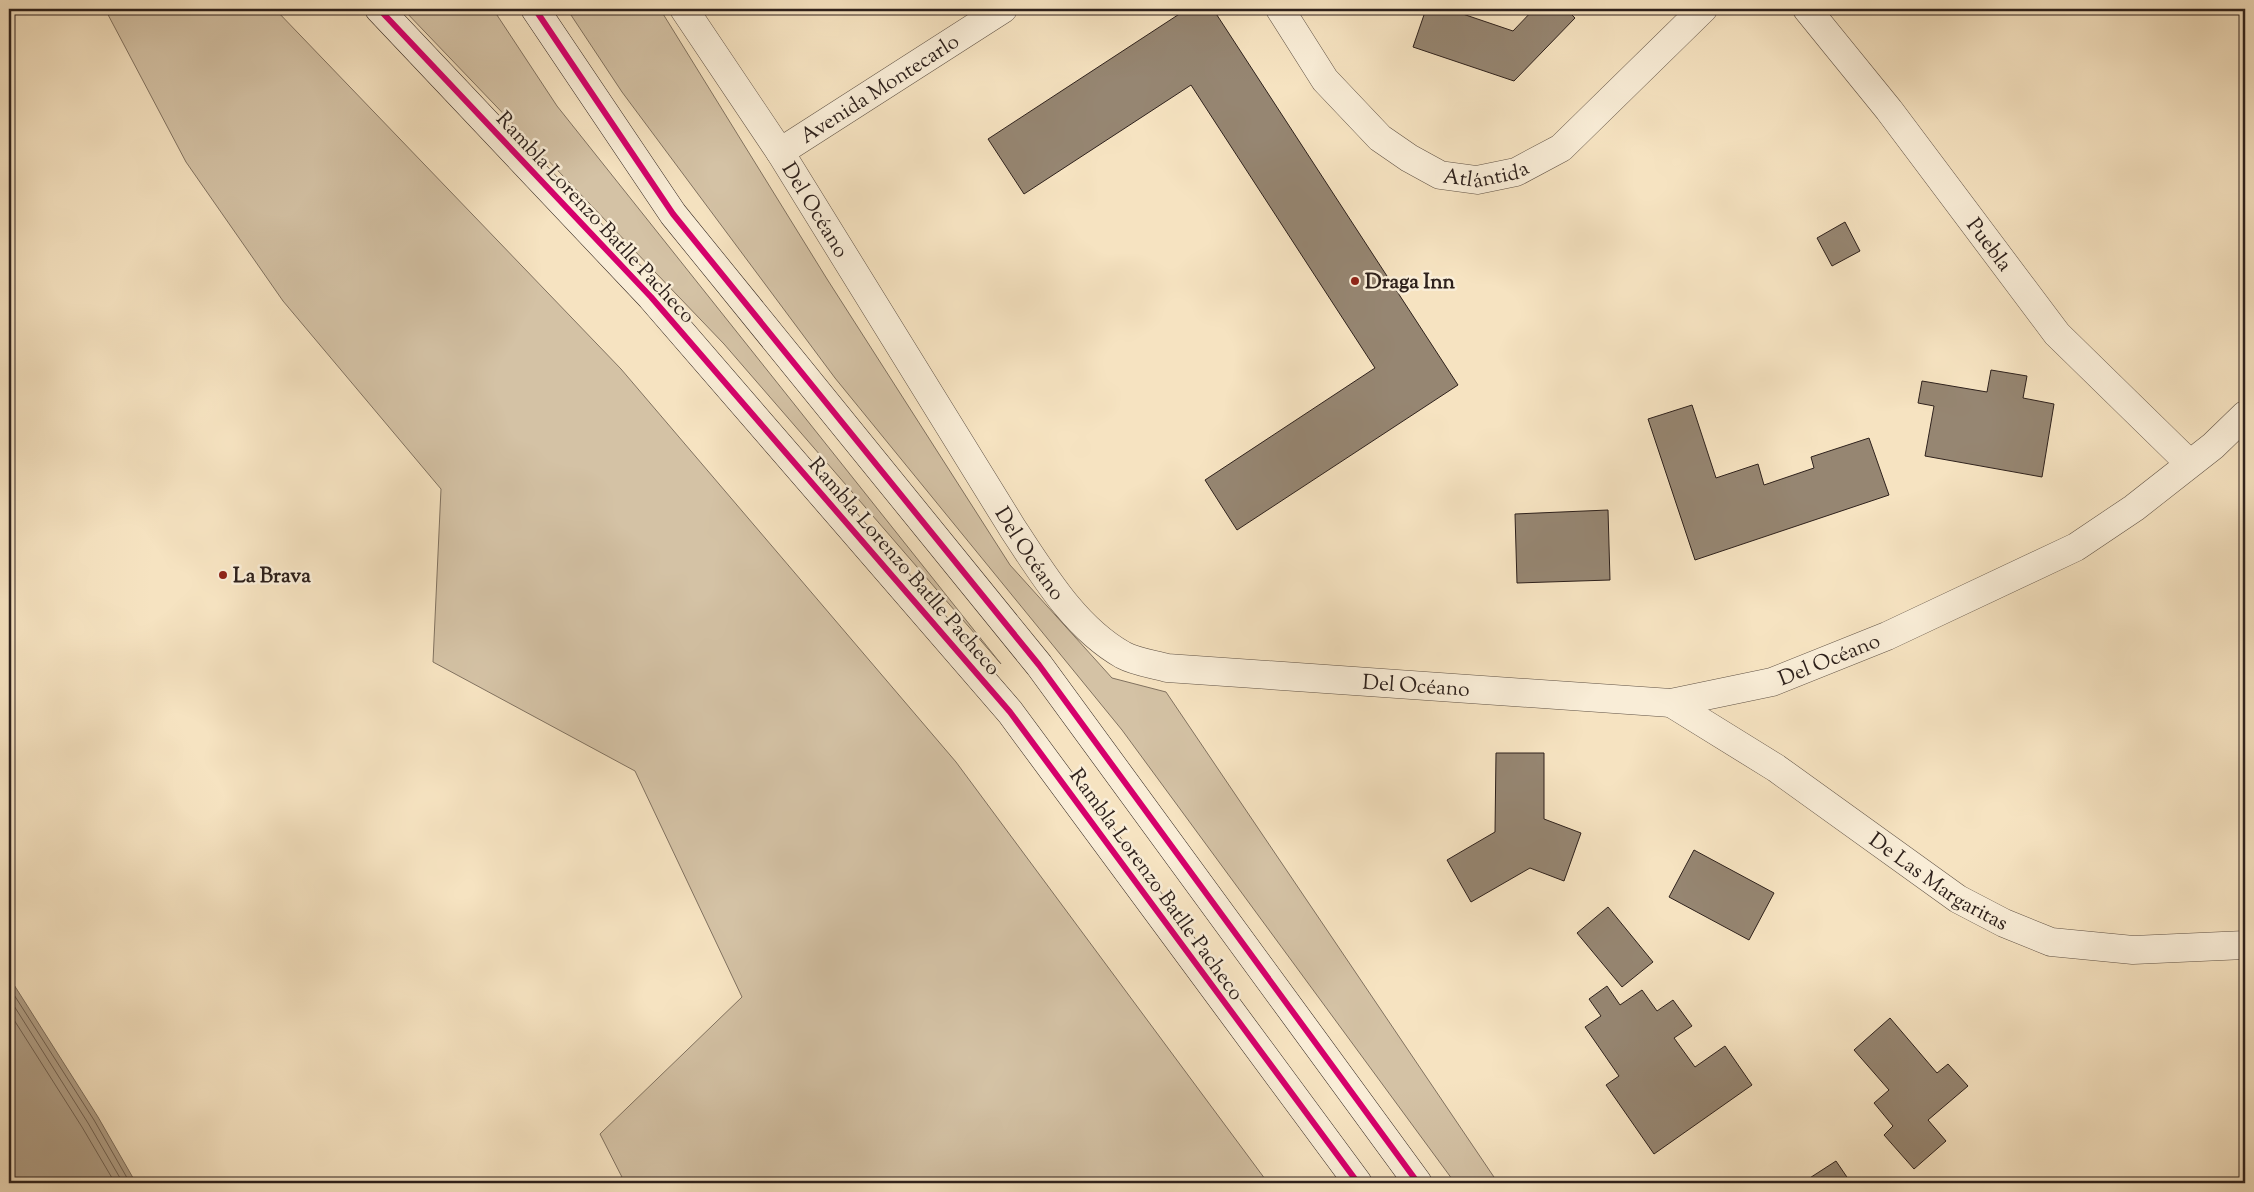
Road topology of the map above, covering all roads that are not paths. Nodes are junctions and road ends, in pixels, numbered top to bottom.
1 (380, 9) edge
2 (535, 9) edge
3 (684, 9) edge
4 (1003, 9) edge
5 (1280, 9) edge
6 (1703, 9) edge
7 (1806, 9) edge
8 (780, 152) junction
9 (2245, 415) edge
10 (2189, 463) junction
11 (1670, 703) junction
12 (2245, 945) edge
13 (1358, 1183) edge
14 (1418, 1183) edge

1 - 13 street, Rambla Lorenzo Batlle Pacheco
2 - 14 street, Rambla Lorenzo Batlle Pacheco
3 - 8 street
4 - 8 street, Avenida Montecarlo
5 - 6 street, Atlántida
7 - 10 street, Puebla
8 - 11 street, Del Océano
9 - 10 street, Del Océano
10 - 11 street, Del Océano
11 - 12 street, De Las Margaritas

